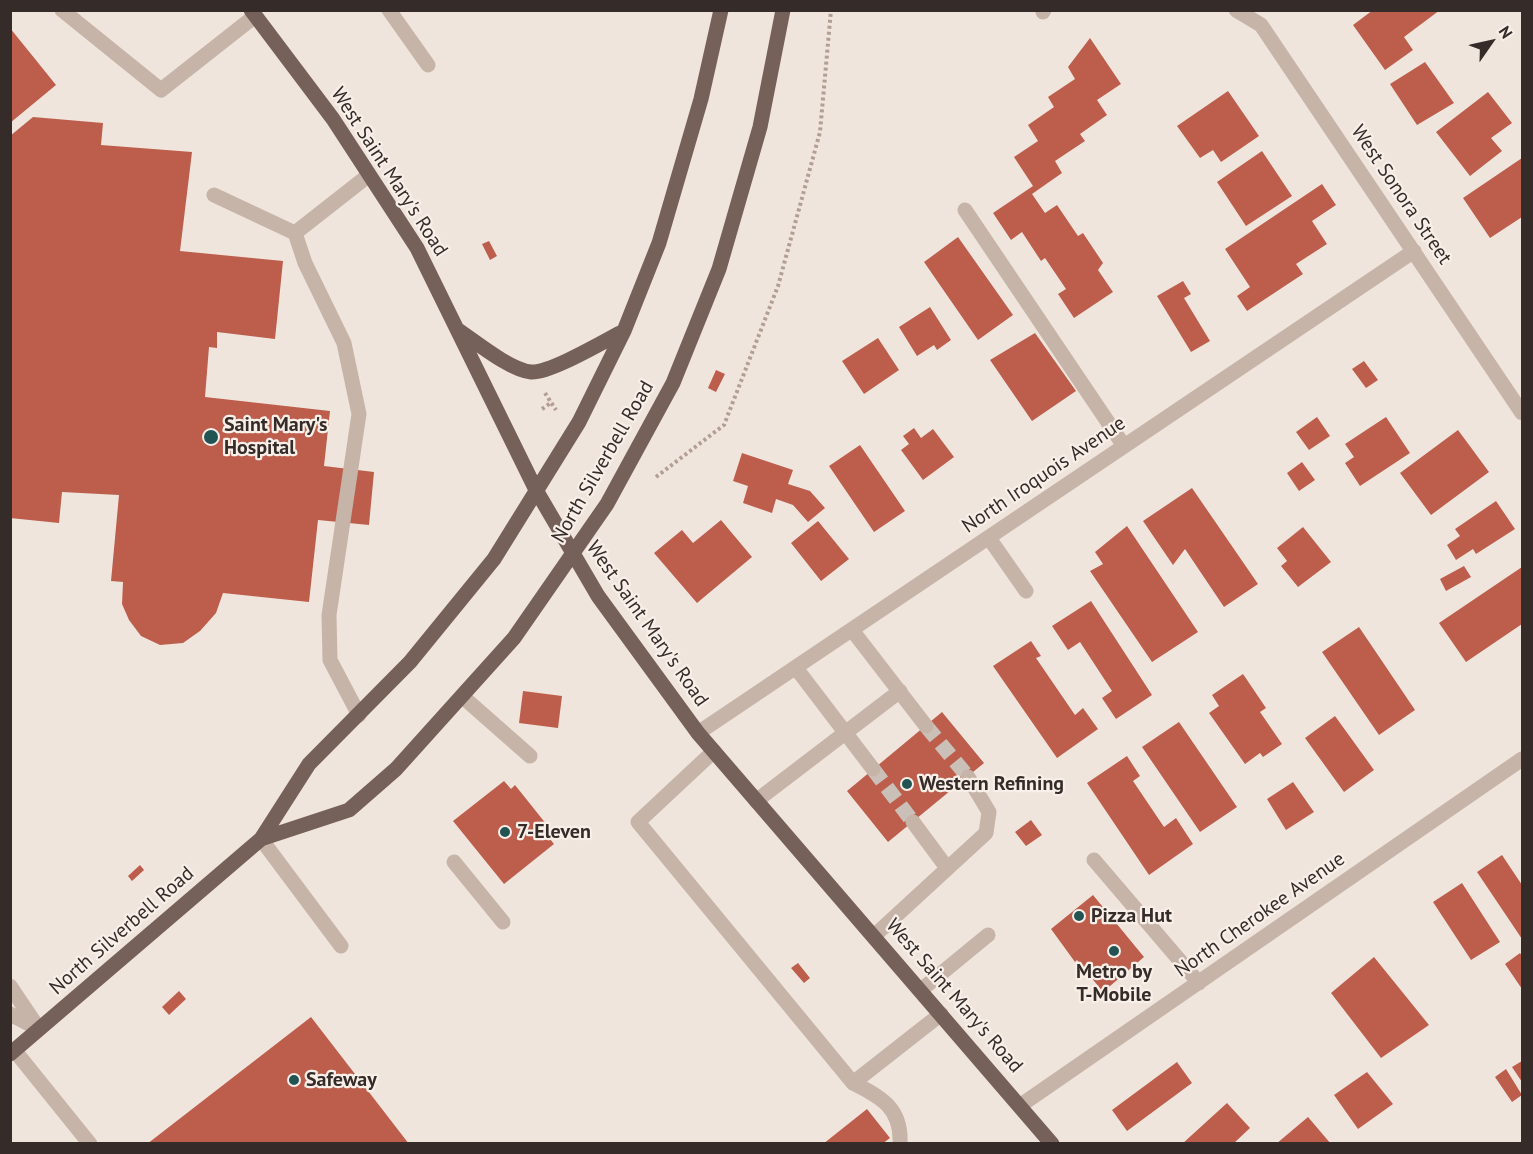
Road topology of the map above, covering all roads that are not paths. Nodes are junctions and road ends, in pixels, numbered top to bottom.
1 (62, 10) edge
2 (390, 10) edge
3 (721, 10) edge
4 (783, 10) edge
5 (1236, 10) edge
6 (253, 14) edge
7 (428, 65) dead end
8 (369, 175) junction
9 (214, 195) dead end
10 (965, 210) dead end
11 (295, 233) junction
12 (1414, 251) junction
13 (457, 329) junction
14 (624, 331) junction
15 (1522, 413) edge
16 (1124, 446) junction
17 (536, 490) junction
18 (989, 538) junction
19 (573, 555) junction
20 (1026, 591) dead end
21 (852, 630) junction
22 (795, 668) junction
23 (900, 691) junction
24 (463, 697) junction
25 (359, 715) junction
26 (926, 726) tunnel mouth
27 (698, 733) junction
28 (845, 733) junction
29 (714, 751) junction
30 (530, 756) dead end
31 (1522, 759) edge
32 (873, 769) tunnel mouth
33 (968, 777) tunnel mouth
34 (756, 801) junction
35 (913, 822) tunnel mouth
36 (261, 839) junction
37 (1094, 860) dead end
38 (454, 862) dead end
39 (947, 868) junction
40 (503, 922) dead end
41 (988, 934) dead end
42 (874, 936) junction
43 (341, 946) dead end
44 (1199, 983) junction
45 (10, 986) edge
46 (921, 990) junction
47 (10, 1014) edge
48 (941, 1014) junction
49 (39, 1029) junction
50 (13, 1052) edge
51 (853, 1083) junction
52 (1021, 1105) junction
53 (90, 1143) edge
54 (900, 1143) edge
55 (1052, 1143) edge

1 - 6 street
2 - 7 street
3 - 14 main road, North Silverbell Road
4 - 19 main road, North Silverbell Road
5 - 12 street, West Sonora Street
6 - 8 main road, West Saint Mary's Road
8 - 11 street
8 - 13 main road, West Saint Mary's Road
9 - 11 street
10 - 16 street
11 - 25 street
12 - 15 street, West Sonora Street
12 - 16 street, North Iroquois Avenue
13 - 14 main road
13 - 17 main road, West Saint Mary's Road
14 - 17 main road, North Silverbell Road
16 - 18 street, North Iroquois Avenue
17 - 19 main road, West Saint Mary's Road
17 - 25 main road, North Silverbell Road
18 - 20 street
18 - 21 street, North Iroquois Avenue
19 - 24 main road, North Silverbell Road
19 - 27 main road, West Saint Mary's Road
21 - 22 street, North Iroquois Avenue
21 - 23 street
22 - 27 street, North Iroquois Avenue
22 - 28 street
23 - 26 street
23 - 28 street
24 - 30 street
24 - 36 main road, North Silverbell Road
25 - 36 main road, North Silverbell Road
27 - 29 main road, West Saint Mary's Road
28 - 32 street
28 - 34 street
29 - 34 main road, West Saint Mary's Road
29 - 51 street
31 - 44 street, North Cherokee Avenue
33 - 39 street
34 - 42 main road, West Saint Mary's Road
35 - 39 street
36 - 43 street
36 - 49 main road, North Silverbell Road
37 - 44 street
38 - 40 street
39 - 42 street
41 - 46 street
42 - 46 main road, West Saint Mary's Road
44 - 52 street, North Cherokee Avenue
45 - 49 street
46 - 48 main road, West Saint Mary's Road
47 - 49 street
48 - 51 street
48 - 52 main road, West Saint Mary's Road
49 - 50 main road, North Silverbell Road
50 - 53 street
51 - 54 street
52 - 55 main road, West Saint Mary's Road

